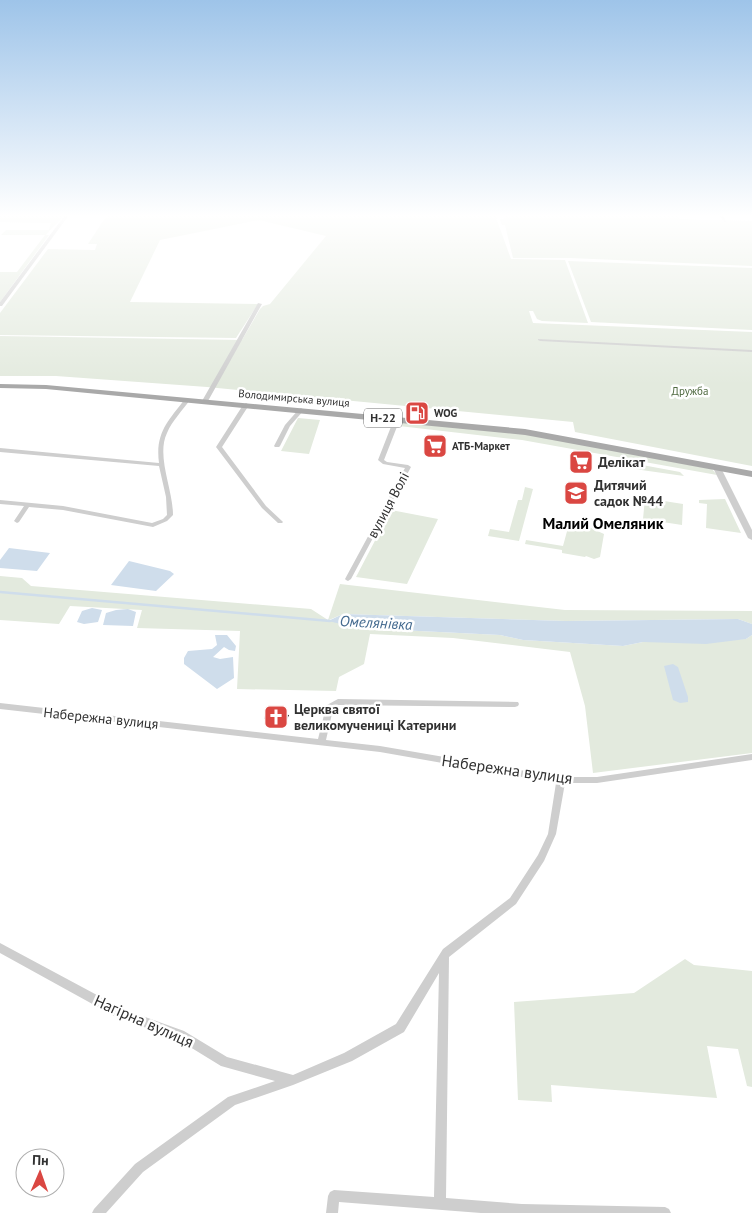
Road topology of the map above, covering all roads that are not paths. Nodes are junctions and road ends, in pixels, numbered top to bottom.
1 (24, 272) edge
2 (260, 304) dead end
3 (0, 305) edge
4 (540, 340) dead end
5 (752, 352) edge
6 (0, 386) edge
7 (205, 402) junction
8 (185, 403) junction
9 (244, 408) junction
10 (299, 413) junction
11 (397, 420) junction
12 (278, 446) dead end
13 (0, 450) edge
14 (162, 465) junction
15 (717, 468) junction
16 (752, 474) edge
17 (0, 502) edge
18 (28, 504) junction
19 (17, 521) dead end
20 (280, 522) dead end
21 (752, 538) edge
22 (348, 579) dead end
23 (515, 704) dead end
24 (0, 706) edge
25 (321, 742) junction
26 (752, 757) edge
27 (561, 780) junction
28 (0, 948) edge
29 (444, 956) junction
30 (294, 1080) junction
31 (440, 1204) junction
32 (522, 1212) edge
33 (98, 1213) edge
34 (332, 1213) edge
35 (665, 1213) edge

1 - 3 street
2 - 7 street
4 - 5 street
6 - 8 main road, Володимирська вулиця / Н-22
7 - 8 main road, Володимирська вулиця / Н-22
7 - 9 main road, Володимирська вулиця / Н-22
8 - 14 street
9 - 10 main road, Володимирська вулиця / Н-22
9 - 20 street
10 - 11 main road, Володимирська вулиця / Н-22
10 - 12 street
11 - 15 main road, Володимирська вулиця / Н-22
11 - 22 street, вулиця Волі
13 - 14 street
14 - 18 street
15 - 16 main road, Володимирська вулиця / Н-22
15 - 21 street
17 - 18 street
18 - 19 street
23 - 25 street
24 - 25 street, Набережна вулиця
25 - 27 street, Набережна вулиця
26 - 27 street, Набережна вулиця
27 - 29 street
28 - 30 street, Нагірна вулиця
29 - 30 street
29 - 31 street
30 - 33 street
31 - 32 street
31 - 34 street
32 - 35 street

